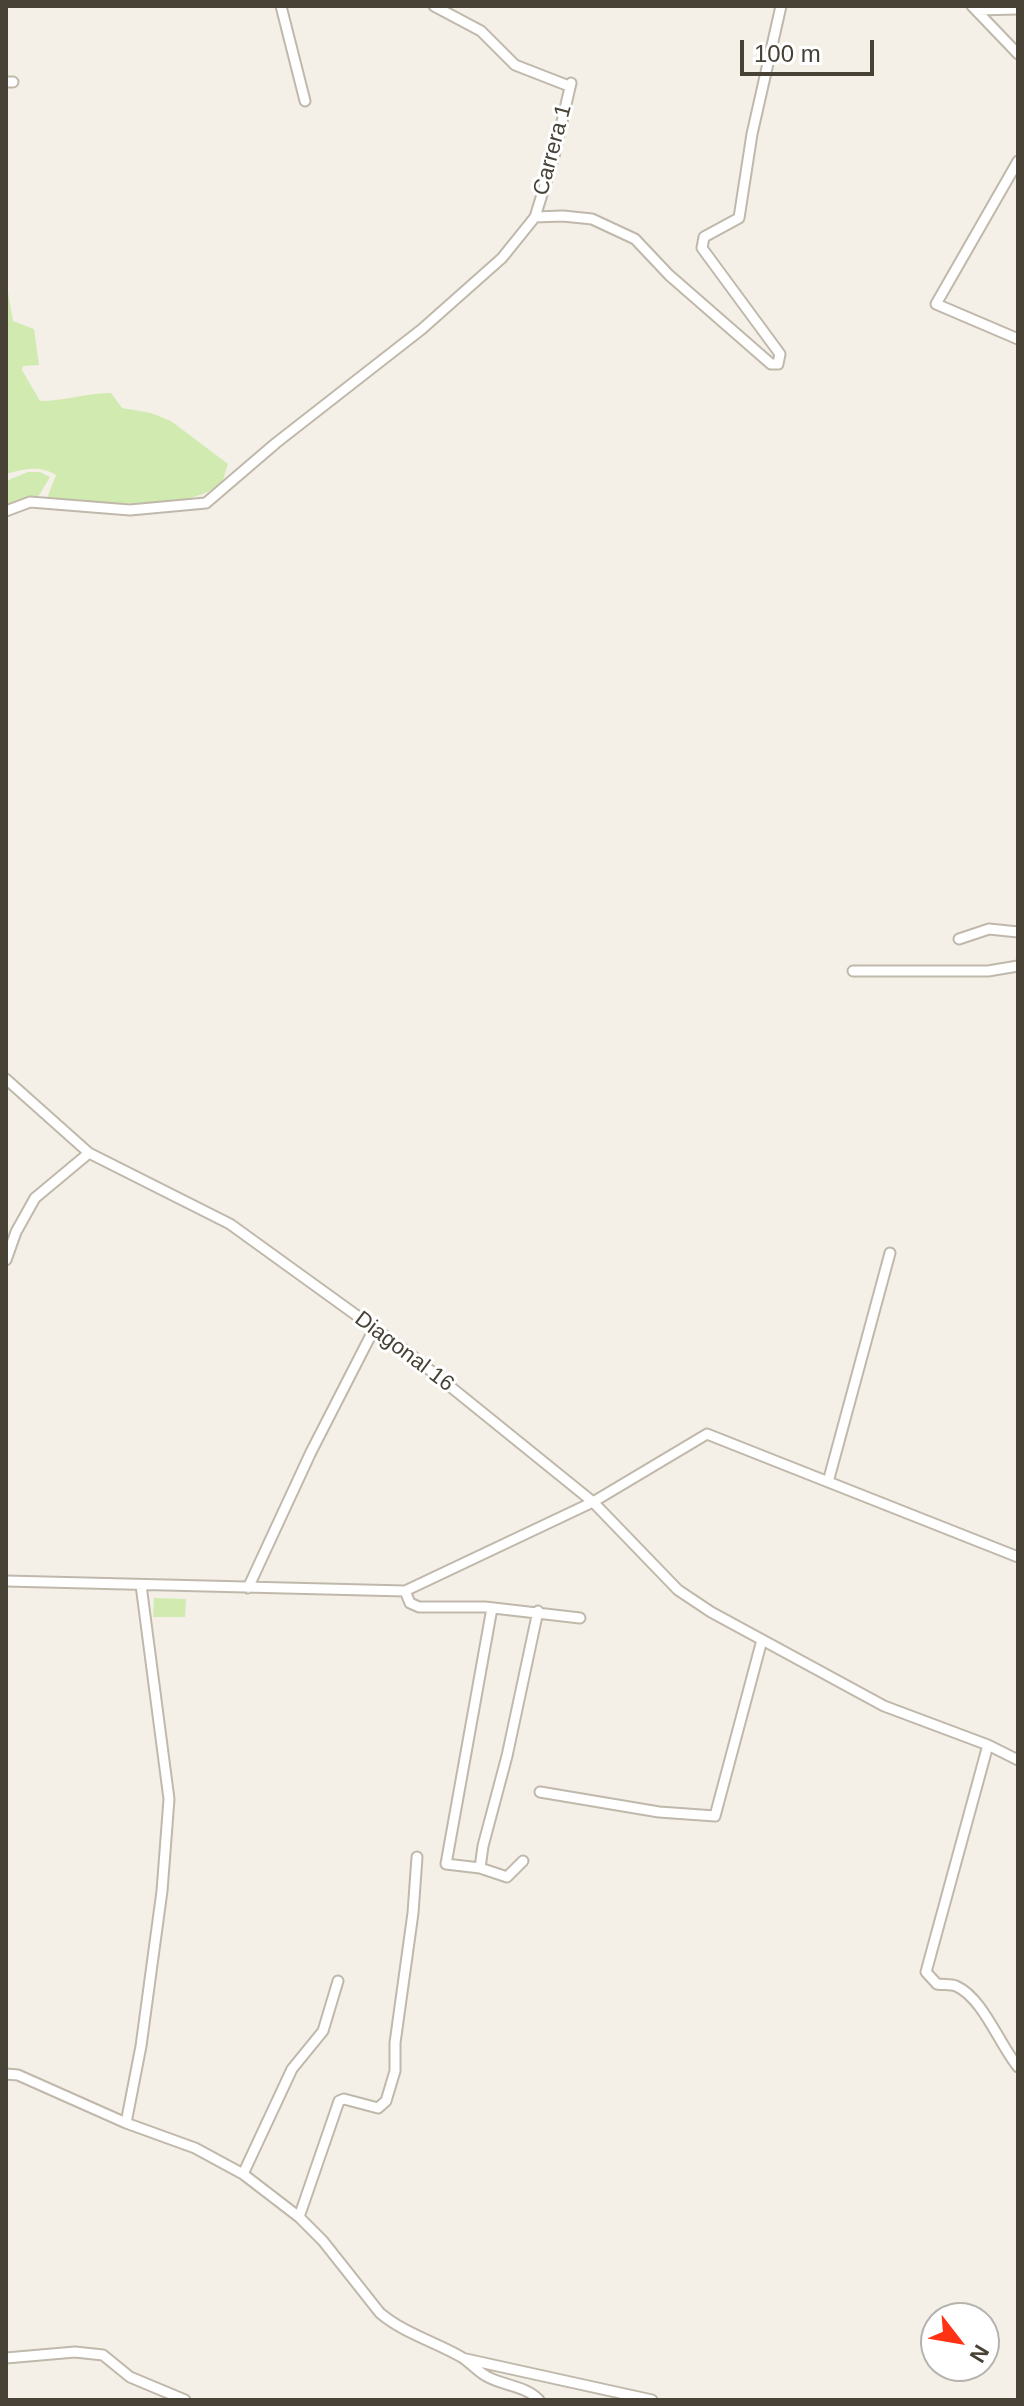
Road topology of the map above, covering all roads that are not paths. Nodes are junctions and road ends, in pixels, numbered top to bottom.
1 (281, 6) edge
2 (434, 6) edge
3 (781, 6) edge
4 (974, 8) edge
5 (1018, 9) edge
6 (1018, 54) edge
7 (305, 101) dead end
8 (1018, 161) edge
9 (535, 217) junction
10 (1018, 339) edge
11 (6, 511) edge
12 (1018, 932) edge
13 (959, 939) dead end
14 (1018, 966) edge
15 (853, 971) dead end
16 (6, 1079) edge
17 (89, 1153) junction
18 (890, 1253) dead end
19 (6, 1260) edge
20 (374, 1329) junction
21 (828, 1482) junction
22 (593, 1502) junction
23 (1018, 1557) edge
24 (6, 1581) edge
25 (141, 1585) junction
26 (248, 1588) junction
27 (405, 1591) junction
28 (492, 1608) junction
29 (538, 1611) junction
30 (580, 1618) dead end
31 (762, 1640) junction
32 (988, 1745) junction
33 (1018, 1760) edge
34 (540, 1792) dead end
35 (417, 1857) dead end
36 (523, 1861) dead end
37 (480, 1868) junction
38 (338, 1981) dead end
39 (1018, 2067) edge
40 (6, 2074) edge
41 (126, 2123) junction
42 (243, 2174) junction
43 (299, 2217) junction
44 (6, 2358) edge
45 (463, 2358) junction
46 (185, 2400) edge
47 (539, 2400) edge
48 (652, 2400) edge

1 - 7 street
2 - 9 street, Carrera 1
3 - 9 street
4 - 5 street
4 - 6 street
8 - 10 street
9 - 11 street
12 - 13 street
14 - 15 street
16 - 17 street, Diagonal 16
17 - 19 street
17 - 20 street, Diagonal 16
18 - 21 street
20 - 22 street, Diagonal 16
20 - 26 street
21 - 22 street
21 - 23 street
22 - 27 street
22 - 31 street, Diagonal 16
24 - 25 street
25 - 26 street
25 - 41 street
26 - 27 street
27 - 28 street
28 - 29 street
28 - 37 street
29 - 30 street
29 - 37 street
31 - 32 street, Diagonal 16
31 - 34 street
32 - 33 street, Diagonal 16
32 - 39 street
35 - 43 street
36 - 37 street
38 - 42 street
40 - 41 street
41 - 42 street
42 - 43 street
43 - 45 street
44 - 46 street
45 - 47 street
45 - 48 street

